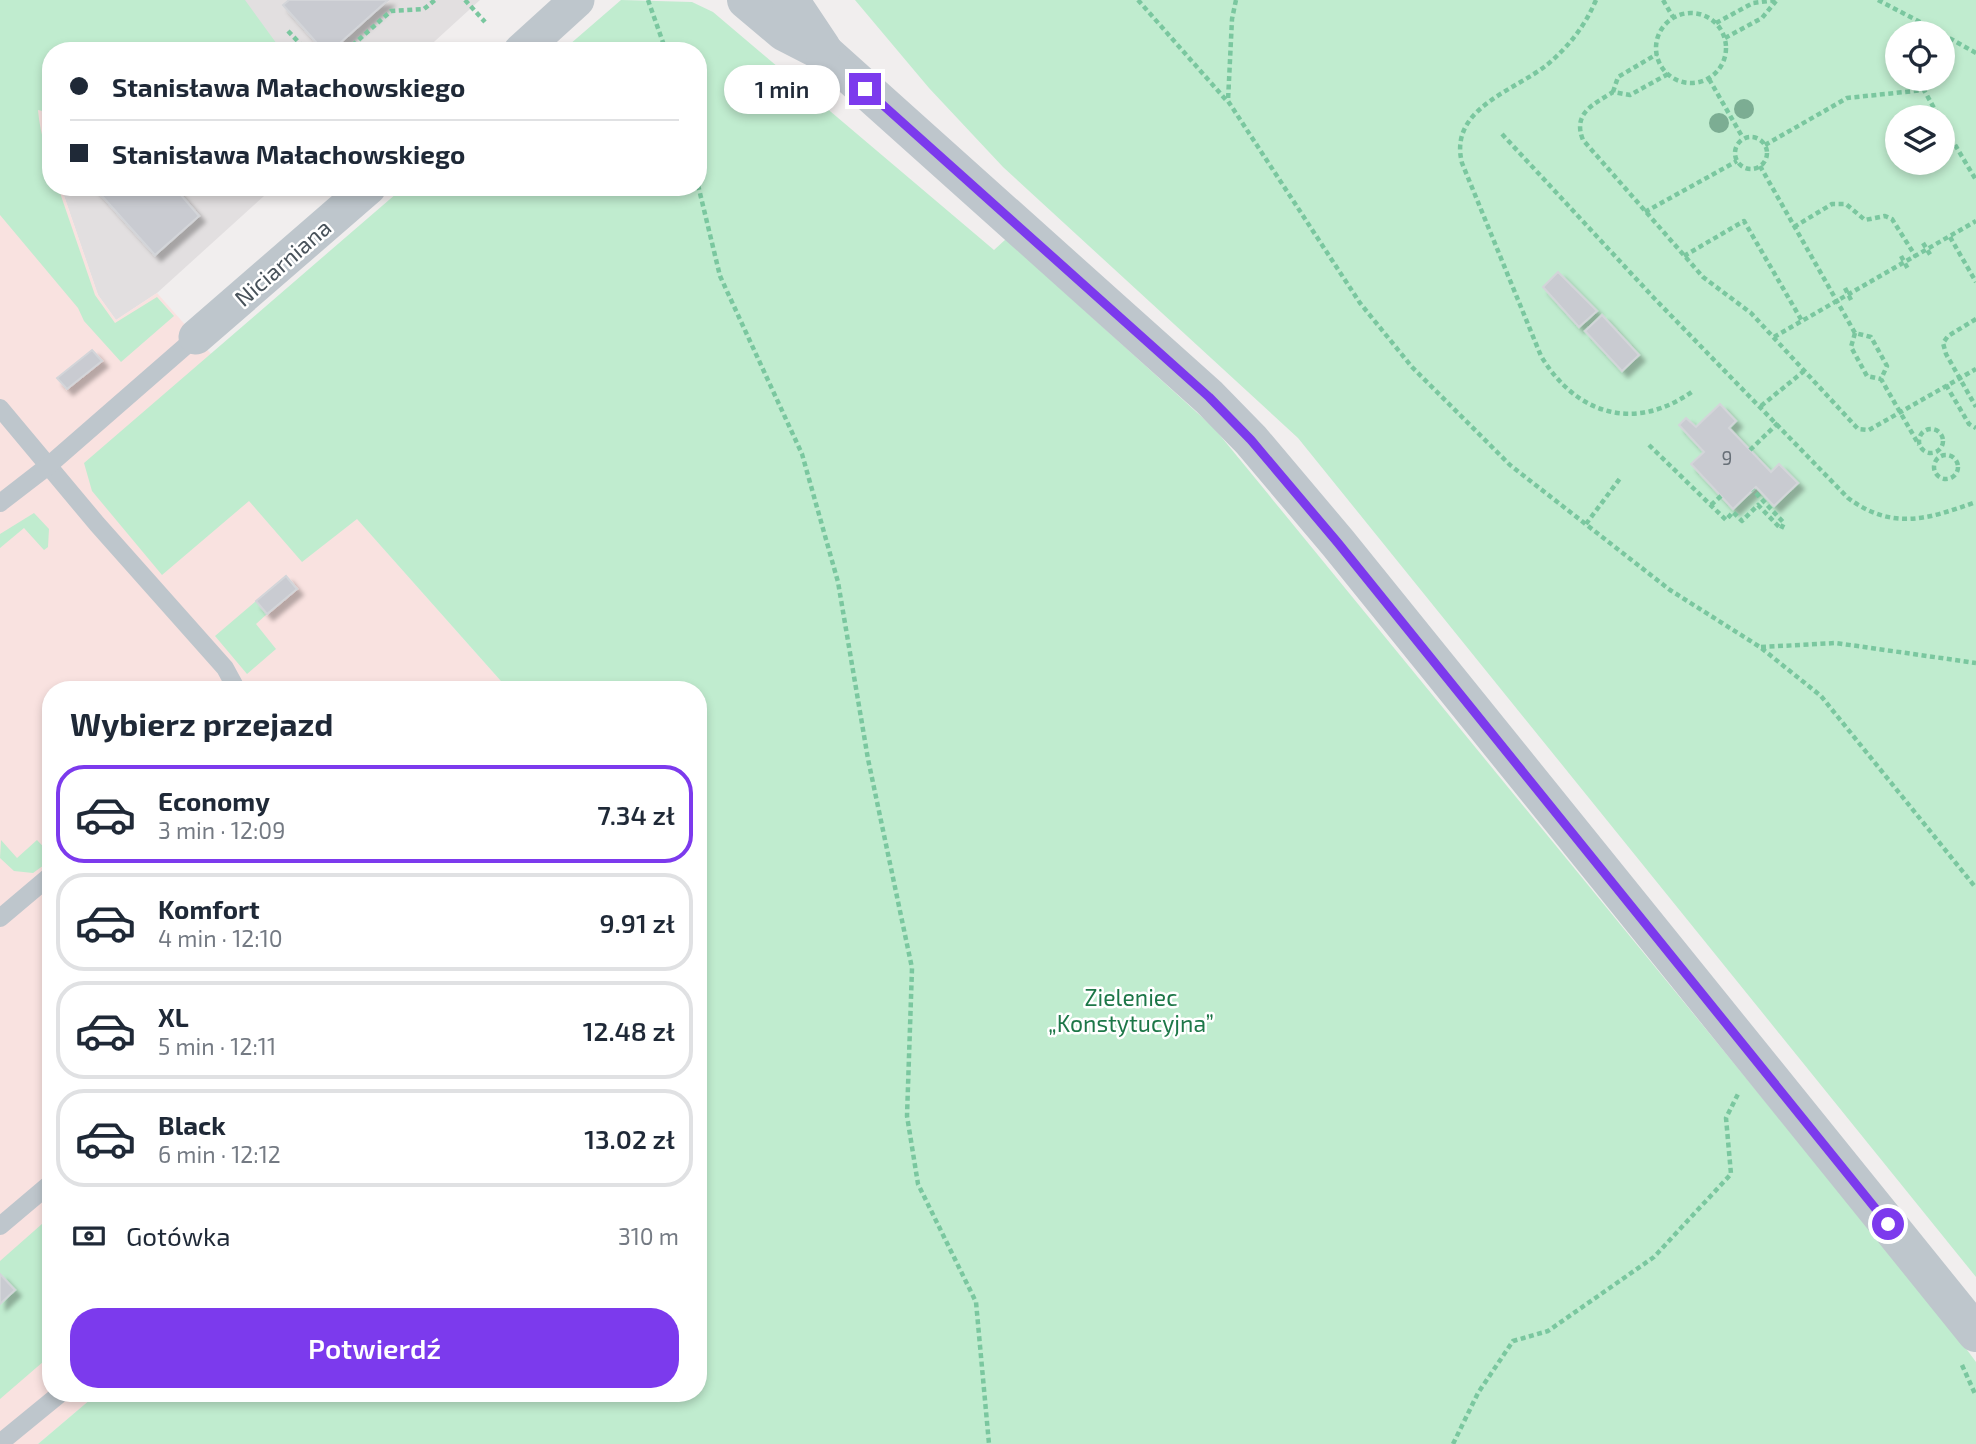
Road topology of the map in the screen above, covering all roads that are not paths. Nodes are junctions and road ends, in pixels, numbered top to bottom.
1 (577, 0) edge
2 (746, 0) edge
3 (790, 0) edge
4 (531, 42) edge
5 (825, 53) junction
6 (359, 196) edge
7 (196, 337) joint
8 (0, 408) edge
9 (48, 466) junction
10 (0, 503) edge
11 (232, 681) edge
12 (42, 883) edge
13 (0, 918) edge
14 (42, 1191) edge
15 (0, 1226) edge
16 (1976, 1333) edge
17 (50, 1402) edge
18 (0, 1443) edge

1 - 4 street
2 - 5 street
3 - 5 street
5 - 16 street
6 - 7 street, Niciarniana
7 - 9 lane
8 - 9 lane
9 - 10 lane
9 - 11 lane
12 - 13 lane
14 - 15 lane
17 - 18 lane

